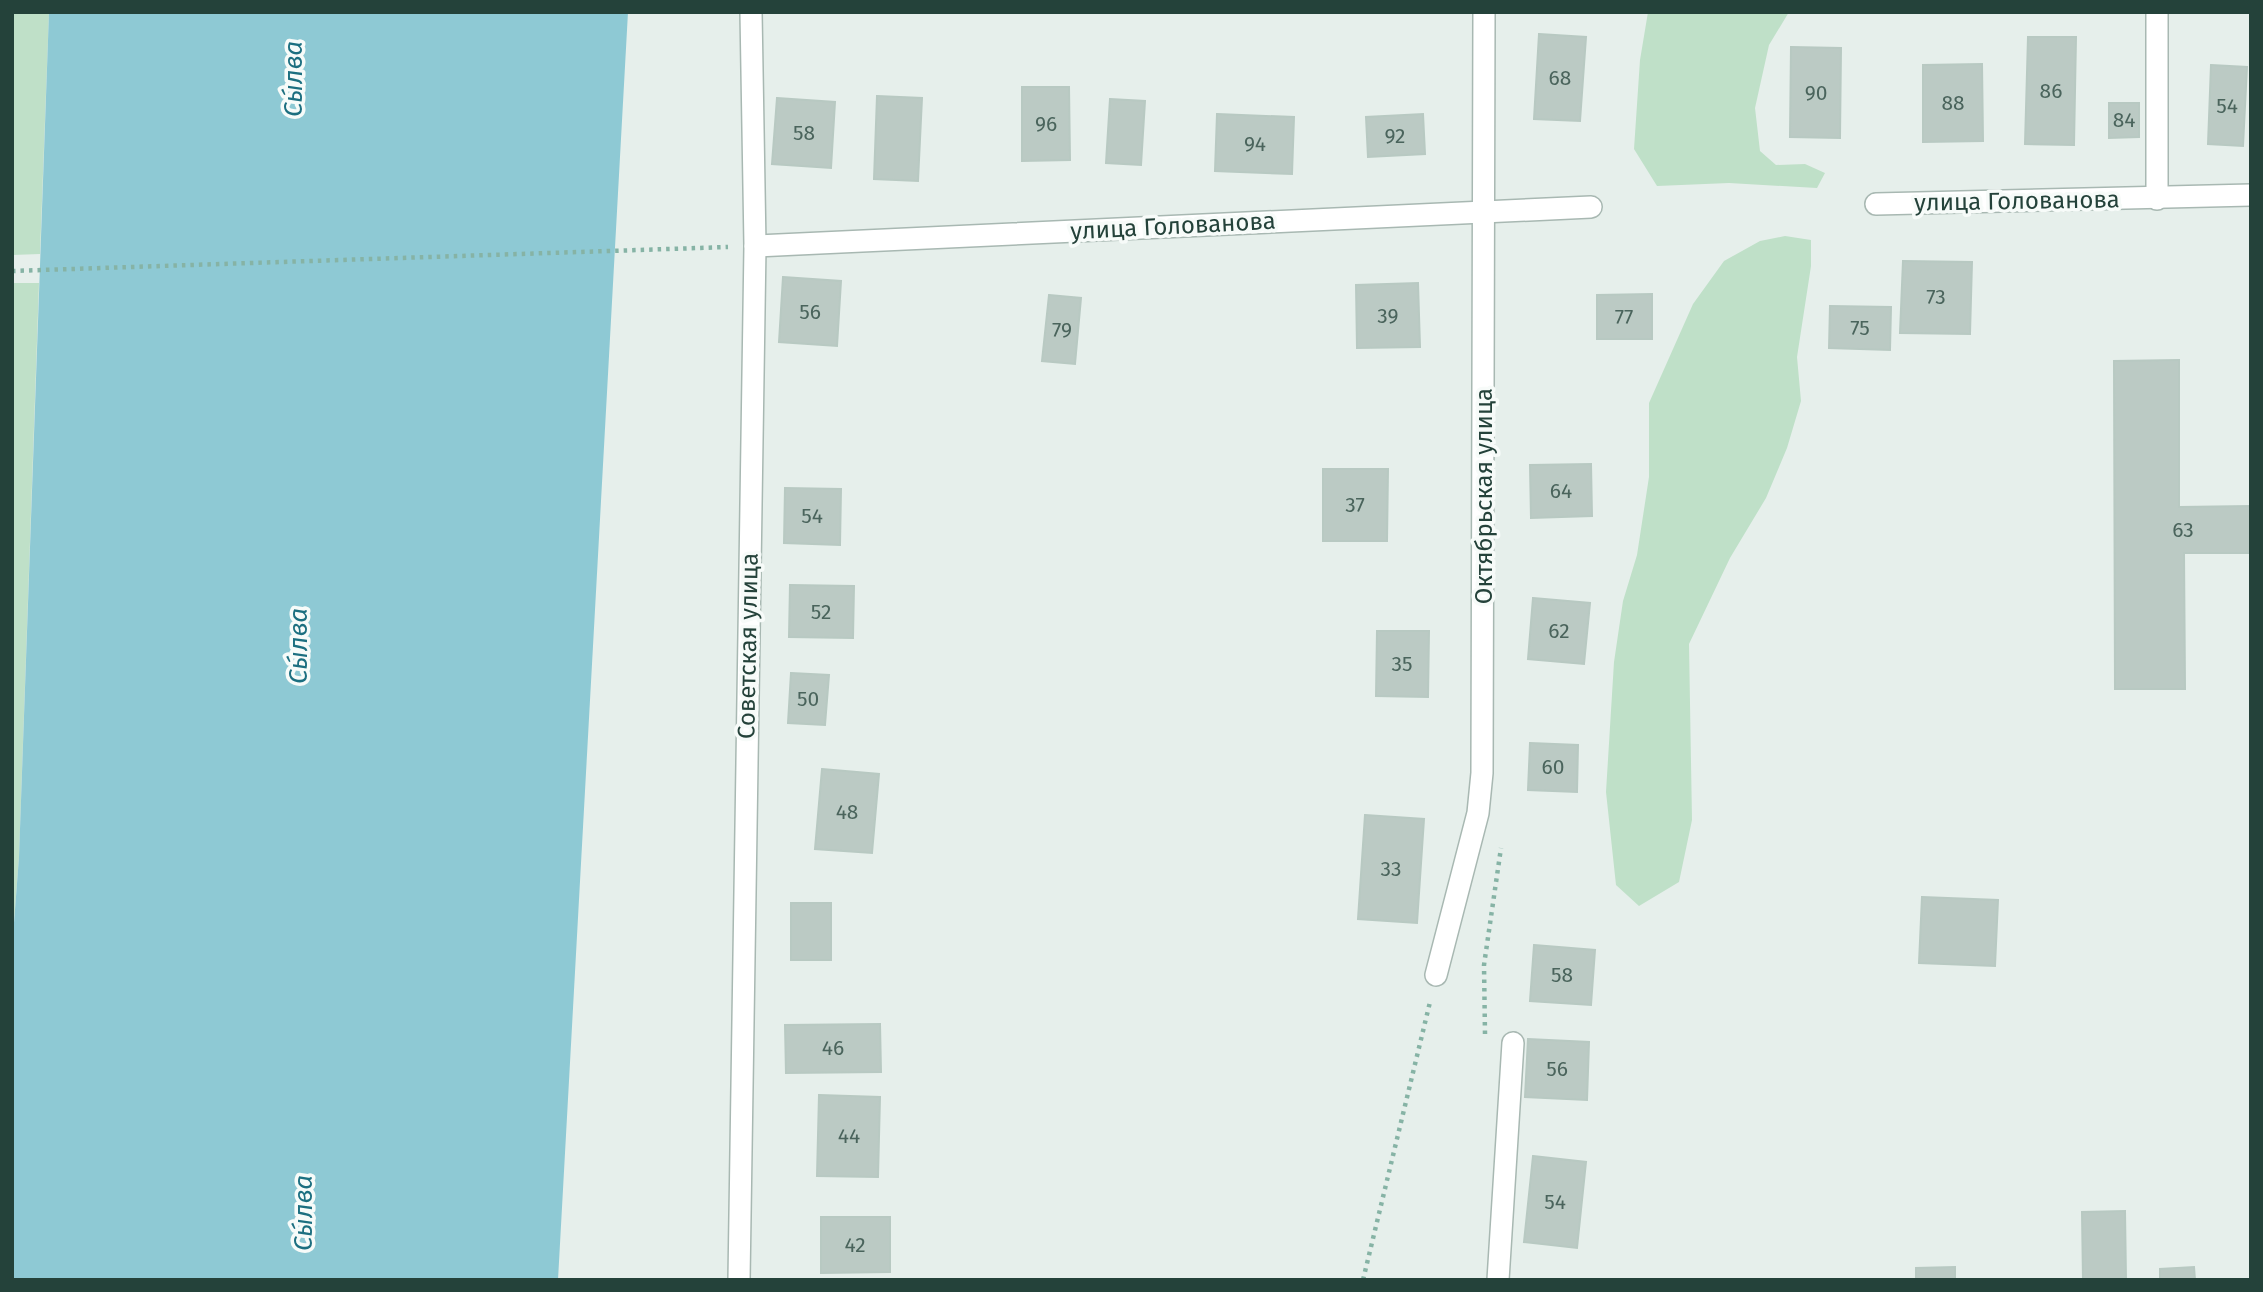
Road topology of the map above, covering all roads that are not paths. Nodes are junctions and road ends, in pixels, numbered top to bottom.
1 (751, 12) edge
2 (1484, 12) edge
3 (2157, 12) edge
4 (2251, 195) edge
5 (2157, 199) junction
6 (1876, 204) dead end
7 (1591, 207) dead end
8 (1486, 211) junction
9 (745, 247) junction
10 (1436, 975) road end
11 (1513, 1043) dead end
12 (739, 1280) edge
13 (1498, 1280) edge

1 - 9 street, Советская улица
2 - 8 street, Октябрьская улица
3 - 5 street
4 - 5 street, улица Голованова
5 - 6 street, улица Голованова
7 - 8 street, улица Голованова
8 - 9 street, улица Голованова
8 - 10 street, Октябрьская улица
9 - 12 street, Советская улица
11 - 13 street

